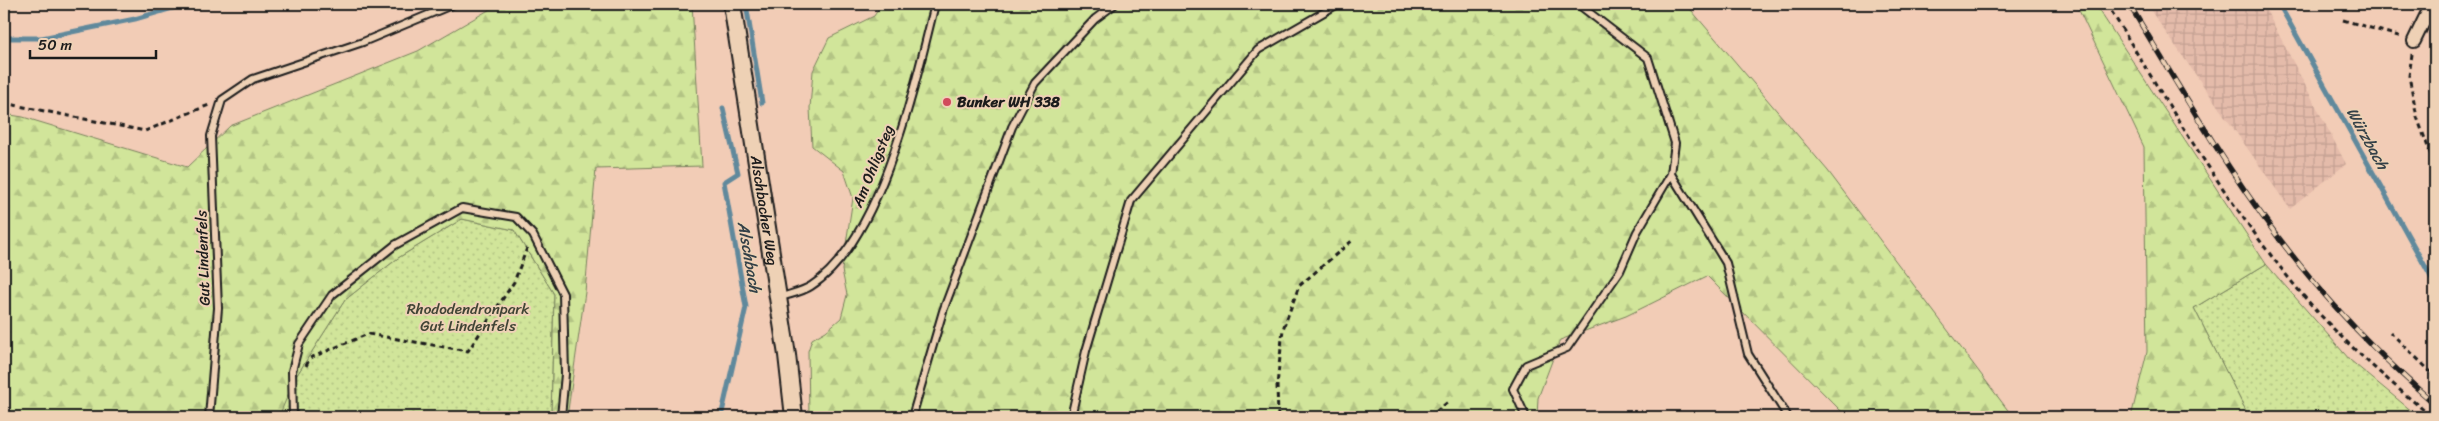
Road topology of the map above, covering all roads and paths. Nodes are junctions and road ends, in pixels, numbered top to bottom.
1 (454, 4) edge
2 (732, 4) edge
3 (935, 4) edge
4 (1115, 4) edge
5 (1338, 4) edge
6 (1578, 4) edge
7 (2107, 4) edge
8 (2432, 4) edge
9 (2343, 20) dead end
10 (2414, 41) junction
11 (222, 100) junction
12 (4, 103) edge
13 (2435, 166) edge
14 (1671, 174) junction
15 (533, 235) junction
16 (1354, 239) dead end
17 (778, 298) junction
18 (2390, 332) dead end
19 (2435, 376) edge
20 (293, 388) junction
21 (1448, 402) dead end
22 (209, 417) edge
23 (293, 417) edge
24 (561, 417) edge
25 (794, 417) edge
26 (912, 417) edge
27 (1071, 417) edge
28 (1278, 417) edge
29 (1429, 417) edge
30 (1526, 417) edge
31 (1788, 417) edge
32 (2432, 417) edge

1 - 11 lane
2 - 17 street, Alschbacher Weg
3 - 17 lane, Am Ohligsteg
4 - 26 lane
5 - 27 lane
6 - 14 lane
7 - 32 path
8 - 10 street
9 - 10 path
10 - 13 path
11 - 12 path
11 - 22 lane, Gut Lindenfels
14 - 30 lane
14 - 31 lane
15 - 20 path
15 - 20 lane
15 - 24 lane
16 - 28 path
17 - 25 street, Alschbacher Weg
18 - 19 path
20 - 23 lane
21 - 29 path

